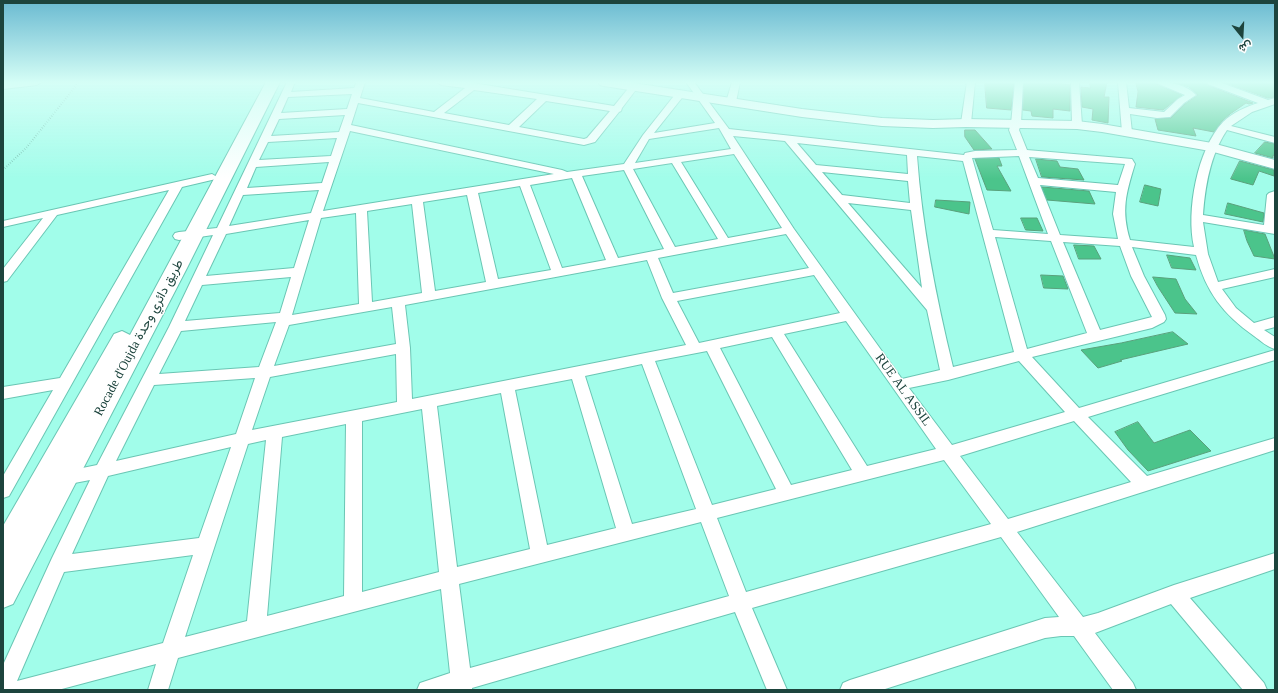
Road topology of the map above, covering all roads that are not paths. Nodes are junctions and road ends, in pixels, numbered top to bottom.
1 (246, 114) edge
2 (263, 114) edge
3 (282, 114) edge
4 (350, 114) edge
5 (527, 114) edge
6 (613, 114) edge
7 (664, 114) edge
8 (714, 114) edge
9 (812, 114) edge
10 (967, 114) edge
11 (1017, 114) edge
12 (1076, 114) edge
13 (1125, 114) edge
14 (1153, 114) edge
15 (1168, 114) edge
16 (1241, 114) edge
17 (436, 115) edge
18 (275, 116) joint
19 (966, 123) junction
20 (1016, 124) junction
21 (1077, 126) junction
22 (1225, 127) junction
23 (511, 129) junction
24 (724, 129) junction
25 (345, 131) junction
26 (1127, 132) junction
27 (646, 137) junction
28 (1273, 138) edge
29 (264, 139) junction
30 (789, 140) junction
31 (1212, 147) junction
32 (737, 151) junction
33 (912, 153) junction
34 (1023, 153) junction
35 (967, 158) junction
36 (335, 159) junction
37 (675, 160) junction
38 (252, 164) junction
39 (1275, 165) edge
40 (627, 167) junction
41 (813, 168) junction
42 (573, 174) junction
43 (212, 177) junction
44 (913, 178) junction
45 (1034, 181) junction
46 (524, 182) junction
47 (178, 184) junction
48 (326, 186) junction
49 (1123, 189) junction
50 (472, 191) junction
51 (240, 192) junction
52 (1275, 194) edge
53 (837, 198) junction
54 (417, 200) junction
55 (917, 207) junction
56 (361, 209) junction
57 (54, 212) junction
58 (316, 216) junction
59 (1197, 218) junction
60 (3, 224) edge
61 (788, 230) junction
62 (1272, 230) edge
63 (221, 232) junction
64 (989, 233) junction
65 (187, 235) junction
66 (1055, 237) junction
67 (725, 242) junction
68 (1126, 243) junction
69 (671, 252) junction
70 (1201, 252) junction
71 (651, 256) junction
72 (614, 263) junction
73 (817, 271) junction
74 (299, 272) junction
75 (558, 273) junction
76 (1275, 273) edge
77 (3, 278) edge
78 (197, 281) junction
79 (493, 285) junction
80 (1214, 287) junction
81 (429, 296) junction
82 (669, 298) junction
83 (398, 302) junction
84 (366, 307) junction
85 (933, 309) junction
86 (849, 316) junction
87 (284, 319) junction
88 (1275, 322) edge
89 (176, 327) junction
90 (1252, 328) junction
91 (776, 332) junction
92 (1096, 335) junction
93 (1275, 344) edge
94 (712, 346) junction
95 (402, 348) junction
96 (694, 349) junction
97 (1022, 354) junction
98 (1275, 356) edge
99 (647, 359) junction
100 (265, 370) junction
101 (577, 372) junction
102 (948, 375) junction
103 (150, 380) junction
104 (66, 382) junction
105 (899, 385) junction
106 (507, 387) junction
107 (3, 393) edge
108 (429, 402) junction
109 (406, 407) junction
110 (1077, 415) junction
111 (354, 417) junction
112 (275, 432) junction
113 (242, 439) junction
114 (1275, 444) edge
115 (948, 453) junction
116 (66, 464) junction
117 (9, 470) edge
118 (102, 472) junction
119 (863, 474) junction
120 (1145, 485) junction
121 (3, 491) edge
122 (787, 493) junction
123 (706, 514) junction
124 (1004, 528) junction
125 (626, 534) junction
126 (205, 545) junction
127 (3, 553) edge
128 (540, 555) junction
129 (1275, 561) edge
130 (58, 564) junction
131 (449, 578) junction
132 (6, 585) edge
133 (1174, 594) junction
134 (353, 603) junction
135 (741, 603) junction
136 (1078, 627) junction
137 (256, 628) junction
138 (172, 650) junction
139 (461, 685) edge
140 (3, 688) edge
141 (19, 690) edge
142 (158, 690) edge
143 (427, 690) edge
144 (777, 690) edge
145 (850, 690) edge
146 (1126, 690) edge
147 (1257, 690) edge

1 - 43 highway, Rocade d'Oujda طريق دائري وجدة
2 - 65 highway, Rocade d'Oujda طريق دائري وجدة
3 - 18 street
4 - 25 street
5 - 23 street
6 - 23 street
7 - 27 street
8 - 24 street, RUE AL ASSIL
9 - 19 street
10 - 19 street
11 - 20 street
12 - 21 street
13 - 26 street
14 - 15 street
16 - 22 street
17 - 23 street
18 - 29 street
19 - 20 street
20 - 21 street
20 - 34 street
21 - 26 street
22 - 28 street
22 - 31 street
24 - 27 street
24 - 30 street
24 - 32 street, RUE AL ASSIL
25 - 29 street
25 - 36 street
25 - 42 street
26 - 31 street
27 - 40 street
29 - 38 street
30 - 33 street
30 - 41 street
31 - 39 street
31 - 59 street
32 - 37 street
32 - 61 street, RUE AL ASSIL
33 - 35 street
33 - 44 street
34 - 35 street
34 - 45 street
34 - 49 street
35 - 64 street
36 - 38 street
36 - 48 street
37 - 40 street
37 - 67 street
38 - 51 street
40 - 42 street
40 - 69 street
41 - 44 street
41 - 53 street
42 - 46 street
42 - 72 street
43 - 47 street
43 - 65 highway, Rocade d'Oujda طريق دائري وجدة
44 - 55 street
45 - 49 street
45 - 66 street
46 - 50 street
46 - 75 street
47 - 57 street
47 - 104 street
48 - 51 street
48 - 58 street
49 - 68 street
50 - 54 street
50 - 79 street
51 - 63 street
52 - 62 street
53 - 55 street
53 - 85 street
54 - 56 street
54 - 81 street
55 - 85 street
56 - 58 street
56 - 84 street
57 - 60 street
57 - 77 street
58 - 63 street
58 - 74 street
59 - 62 street
59 - 70 street
61 - 67 street
61 - 73 street, RUE AL ASSIL
63 - 65 street
63 - 78 street
64 - 66 street
64 - 97 street
65 - 116 highway, Rocade d'Oujda طريق دائري وجدة
66 - 68 street
66 - 92 street
67 - 69 street
68 - 70 street
68 - 92 street
69 - 71 street
70 - 80 street
71 - 72 street
71 - 82 street
72 - 75 street
73 - 82 street
73 - 86 street, RUE AL ASSIL
74 - 78 street
74 - 87 street
75 - 79 street
76 - 80 street
78 - 89 street
79 - 81 street
80 - 90 street
81 - 83 street
82 - 96 street
83 - 84 street
83 - 95 street
84 - 87 street
85 - 102 street
86 - 91 street
86 - 105 street, RUE AL ASSIL
87 - 89 street
87 - 100 street
88 - 90 street
89 - 103 street
90 - 93 street
91 - 94 street
91 - 119 street
92 - 97 street
94 - 96 street
94 - 122 street
95 - 100 street
95 - 109 street
96 - 99 street
97 - 102 street
97 - 110 street
98 - 110 street
99 - 101 street
99 - 123 street
100 - 103 street
100 - 113 street
101 - 106 street
101 - 125 street
102 - 105 street
103 - 118 street
104 - 107 street
104 - 117 street
105 - 115 street, RUE AL ASSIL
106 - 108 street
106 - 128 street
108 - 109 street
108 - 131 street
109 - 111 street
110 - 115 street
110 - 120 street
111 - 112 street
111 - 134 street
112 - 113 street
112 - 137 street
113 - 118 street
113 - 126 street
114 - 120 street
115 - 119 street
115 - 124 street, RUE AL ASSIL
116 - 118 street
116 - 127 highway, Rocade d'Oujda طريق دائري وجدة
116 - 132 highway, Rocade d'Oujda طريق دائري وجدة
117 - 121 street
118 - 130 street
119 - 122 street
120 - 124 street
122 - 123 street
123 - 125 street
123 - 135 street
124 - 135 street
124 - 136 street, RUE AL ASSIL
125 - 128 street
126 - 130 street
126 - 138 street
128 - 131 street
129 - 133 street
130 - 140 street
131 - 134 street
131 - 139 street
133 - 136 street
133 - 147 street
134 - 137 street
135 - 139 street
135 - 144 street
136 - 145 street
136 - 146 street, RUE AL ASSIL
137 - 138 street
138 - 141 street
138 - 142 street
139 - 143 street

